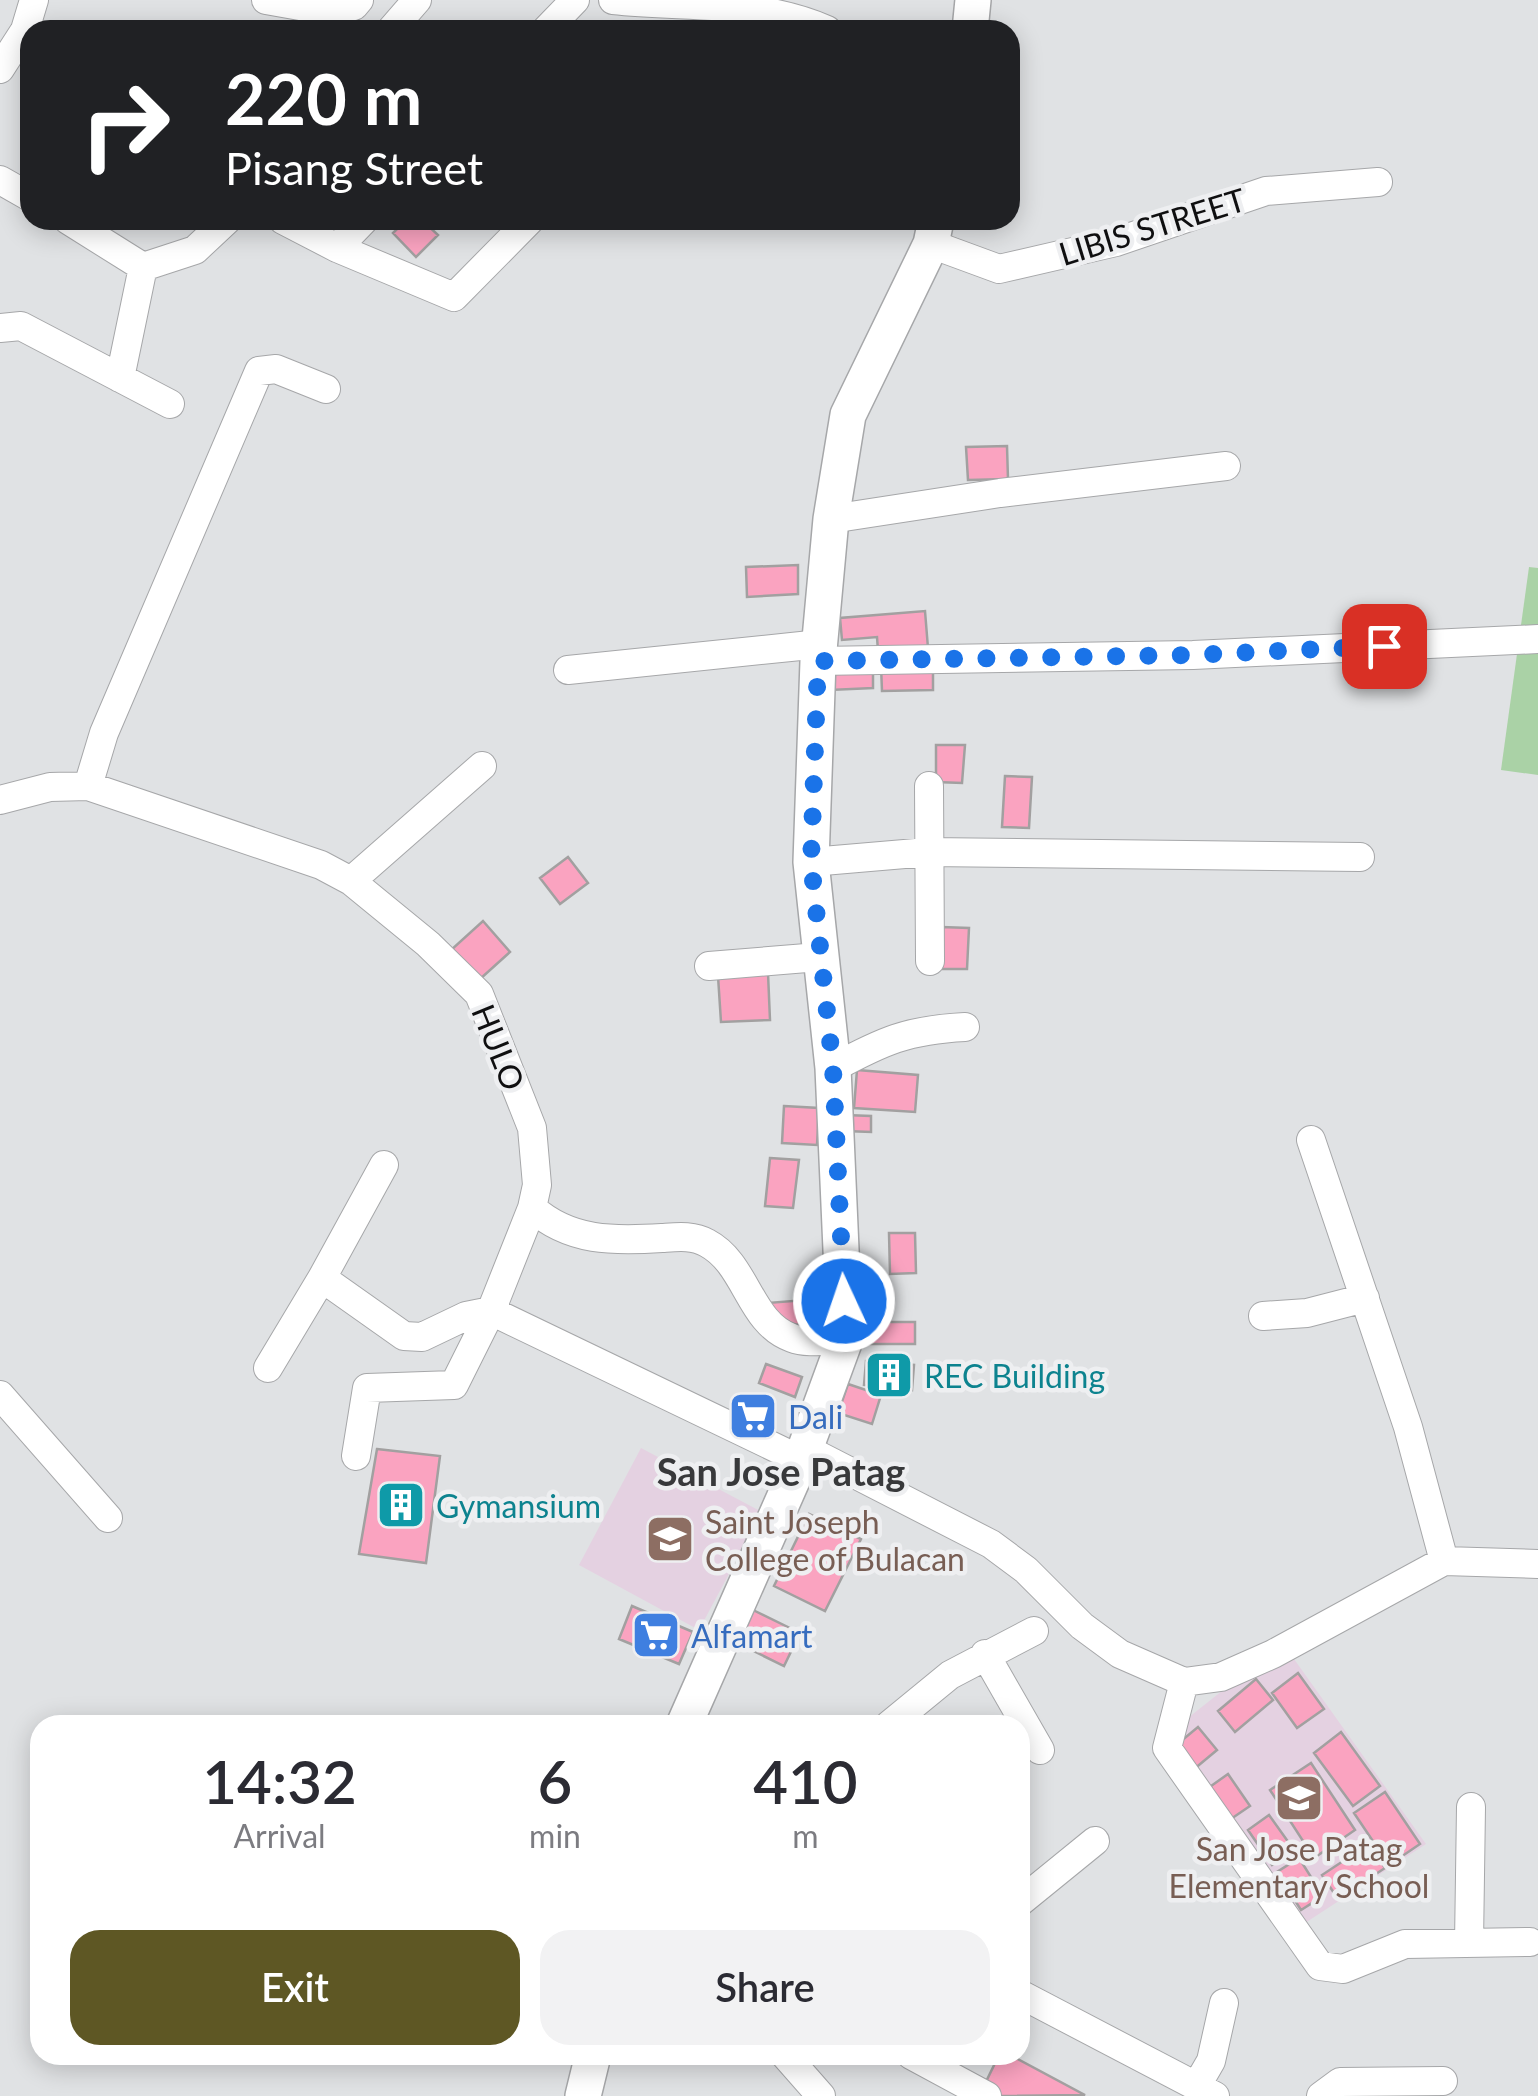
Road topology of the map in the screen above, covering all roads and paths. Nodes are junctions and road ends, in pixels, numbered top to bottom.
1 (266, 0) edge
2 (359, 0) edge
3 (417, 0) edge
4 (575, 0) edge
5 (613, 0) edge
6 (745, 1) edge
7 (650, 2) edge
8 (399, 20) edge
9 (556, 20) edge
10 (727, 20) edge
11 (811, 20) edge
12 (20, 41) edge
13 (0, 69) edge
14 (1378, 182) dead end
15 (84, 230) edge
16 (215, 230) edge
17 (302, 230) edge
18 (354, 230) edge
19 (520, 230) edge
20 (934, 232) edge
21 (337, 248) junction
22 (143, 267) junction
23 (0, 328) edge
24 (120, 378) junction
25 (326, 389) dead end
26 (170, 404) dead end
27 (1226, 466) dead end
28 (831, 519) junction
29 (1538, 639) edge
30 (819, 652) junction
31 (568, 670) dead end
32 (482, 766) dead end
33 (88, 786) junction
34 (929, 786) dead end
35 (0, 800) edge
36 (928, 852) junction
37 (1360, 857) dead end
38 (811, 862) junction
39 (351, 880) junction
40 (819, 957) junction
41 (930, 961) dead end
42 (709, 966) dead end
43 (966, 1027) dead end
44 (833, 1068) junction
45 (1311, 1140) dead end
46 (384, 1165) dead end
47 (532, 1208) junction
48 (322, 1278) junction
49 (1365, 1298) junction
50 (491, 1311) junction
51 (1263, 1316) dead end
52 (845, 1340) junction
53 (268, 1368) dead end
54 (0, 1395) edge
55 (803, 1455) junction
56 (356, 1456) dead end
57 (108, 1518) dead end
58 (1444, 1561) junction
59 (1538, 1564) edge
60 (1034, 1630) dead end
61 (985, 1654) junction
62 (1184, 1682) junction
63 (688, 1715) edge
64 (901, 1715) edge
65 (1020, 1715) edge
66 (1030, 1733) edge
67 (1040, 1750) dead end
68 (1471, 1808) dead end
69 (1095, 1841) dead end
70 (1030, 1894) edge
71 (1530, 1942) dead end
72 (1470, 1943) junction
73 (1030, 1999) edge
74 (1224, 2003) dead end
75 (591, 2065) edge
76 (794, 2065) edge
77 (930, 2065) edge
78 (1442, 2081) dead end
79 (1206, 2092) edge
80 (584, 2096) edge
81 (822, 2096) edge
82 (987, 2096) edge
83 (1322, 2096) edge

1 - 2 street
3 - 8 street
4 - 9 street
5 - 7 street
6 - 7 street
6 - 10 street
6 - 11 street
12 - 13 street
14 - 20 street, LIBIS STREET
15 - 22 street
16 - 22 street
17 - 21 street
18 - 21 street
19 - 21 street
20 - 28 main road
22 - 24 street
23 - 24 street
24 - 26 street
25 - 33 street
27 - 28 street
28 - 30 main road
29 - 30 street
30 - 31 street
30 - 38 main road
32 - 39 street
33 - 35 street, HULO
33 - 39 street, HULO
34 - 36 street
36 - 37 street
36 - 38 street
36 - 41 street
38 - 40 main road
39 - 47 street, HULO
40 - 42 street
40 - 44 main road
43 - 44 street
44 - 52 main road
45 - 49 street
46 - 48 street
47 - 50 street, HULO
47 - 52 street
48 - 50 street
48 - 53 street
49 - 51 street
49 - 58 street
50 - 55 street
50 - 56 street, HULO
52 - 55 main road
54 - 57 street
55 - 62 street
55 - 63 main road
58 - 59 street
58 - 62 street
60 - 61 street
61 - 64 street
61 - 65 street
62 - 72 street
66 - 67 street
68 - 72 street
69 - 70 street
71 - 72 street
73 - 79 street
74 - 79 street
75 - 80 main road
76 - 81 street
77 - 82 street
78 - 83 street

